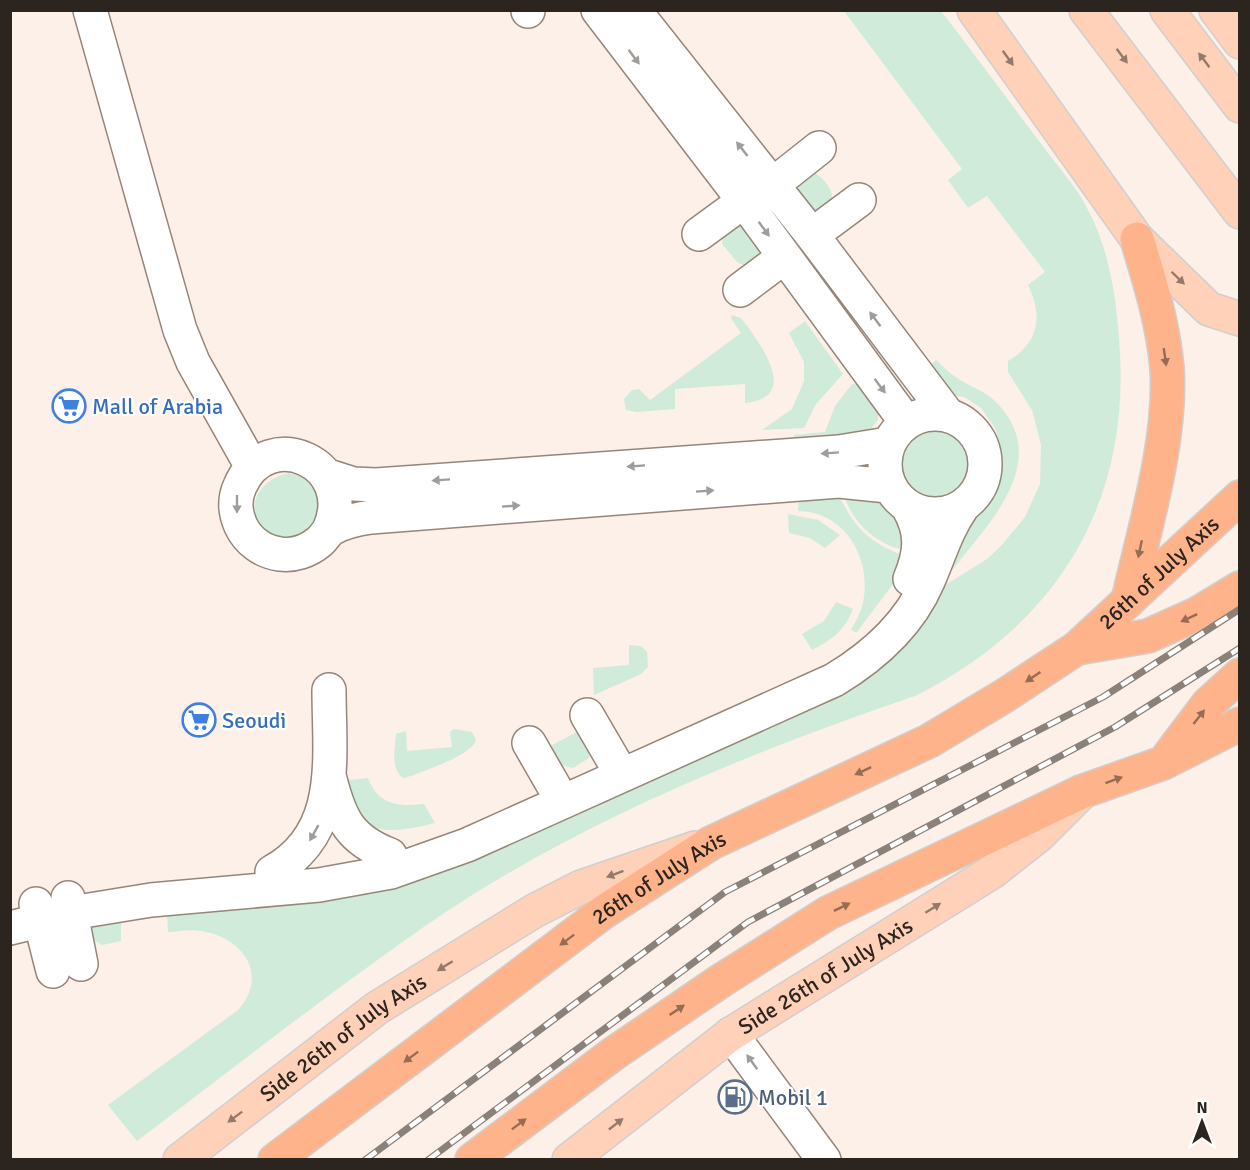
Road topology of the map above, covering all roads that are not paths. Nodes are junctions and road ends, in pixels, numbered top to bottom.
1 (90, 10) edge
2 (105, 10) edge
3 (598, 10) edge
4 (634, 10) edge
5 (974, 10) edge
6 (1086, 10) edge
7 (1167, 10) edge
8 (1216, 10) edge
9 (1239, 42) edge
10 (1239, 106) edge
11 (819, 148) dead end
12 (757, 194) junction
13 (859, 200) dead end
14 (1239, 212) edge
15 (699, 234) dead end
16 (812, 235) junction
17 (1137, 239) junction
18 (784, 257) junction
19 (740, 290) dead end
20 (1239, 319) edge
21 (948, 415) junction
22 (897, 433) junction
23 (265, 461) junction
24 (328, 476) junction
25 (898, 496) junction
26 (1239, 497) edge
27 (963, 506) junction
28 (329, 530) junction
29 (1239, 588) edge
30 (1128, 601) junction
31 (1077, 648) junction
32 (1239, 675) edge
33 (329, 690) dead end
34 (587, 715) dead end
35 (1233, 733) edge
36 (529, 743) dead end
37 (1163, 763) junction
38 (618, 768) junction
39 (329, 778) junction
40 (1081, 792) junction
41 (559, 795) junction
42 (711, 843) junction
43 (390, 855) junction
44 (272, 872) junction
45 (39, 912) edge
46 (67, 968) dead end
47 (731, 1034) junction
48 (570, 1159) edge
49 (180, 1160) edge
50 (274, 1160) edge
51 (472, 1160) edge
52 (824, 1160) edge

1 - 23 street
2 - 23 street
3 -> 12 street
12 -> 4 street
5 -> 17 main road
6 -> 14 main road
10 -> 7 main road
8 - 9 main road
11 - 12 street
12 - 15 street
12 - 16 street
12 -> 18 street
13 - 16 street
21 -> 16 street
17 -> 20 main road
17 -> 30 highway
18 - 19 street
18 -> 22 street
21 - 22 street
21 - 27 street
22 -> 24 street
22 - 25 street
23 - 24 street
23 -> 28 street
24 - 28 street
25 - 27 street
28 -> 25 street
25 - 38 street
26 - 30 highway, 26th of July Axis
27 - 38 street
29 -> 31 highway, 26th of July Axis
30 - 31 highway, 26th of July Axis
31 -> 42 highway, 26th of July Axis
37 -> 32 highway
33 - 39 street
34 - 38 street
35 - 37 highway
36 - 41 street
40 -> 37 highway
38 - 41 street
39 - 43 street
39 -> 44 street
47 -> 40 main road, Side 26th of July Axis
51 -> 40 highway
41 - 43 street
41 - 45 street
42 -> 49 main road, Side 26th of July Axis
42 -> 50 highway, 26th of July Axis
43 - 44 street
44 - 45 street
45 - 46 street
48 -> 47 main road, Side 26th of July Axis
52 -> 47 street

